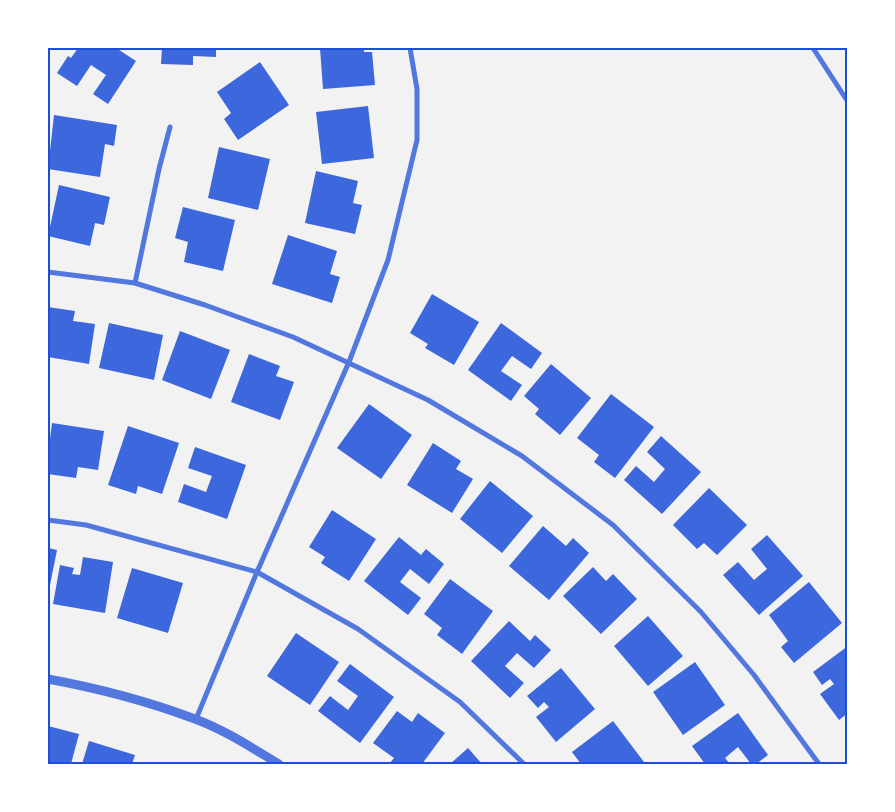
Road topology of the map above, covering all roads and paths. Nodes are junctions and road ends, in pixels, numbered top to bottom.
1 (410, 48) edge
2 (812, 48) edge
3 (848, 102) edge
4 (170, 127) dead end
5 (48, 272) edge
6 (136, 283) junction
7 (349, 362) junction
8 (48, 520) edge
9 (257, 572) junction
10 (48, 678) edge
11 (196, 719) junction
12 (279, 764) edge
13 (524, 764) edge
14 (819, 764) edge

1 - 7 street
2 - 3 street
4 - 6 street
5 - 6 street
6 - 7 street
7 - 9 street
7 - 14 street
8 - 9 street
9 - 11 street
9 - 13 street
10 - 11 street
11 - 12 street

